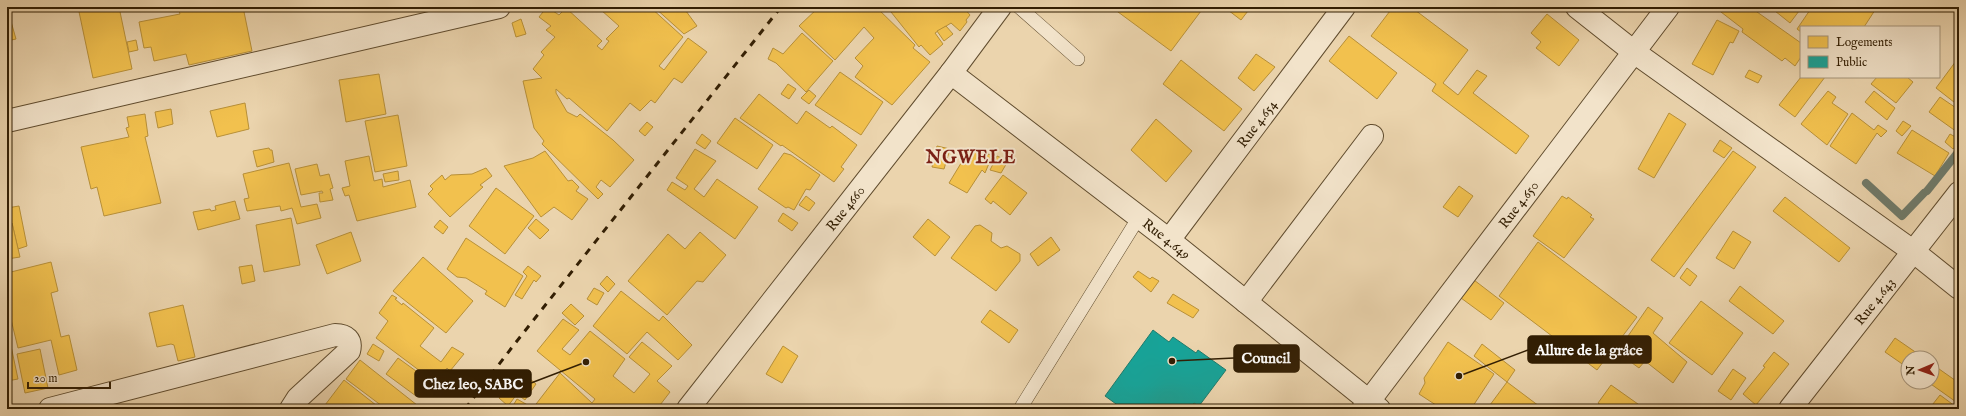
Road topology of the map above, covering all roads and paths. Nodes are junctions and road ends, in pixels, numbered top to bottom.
1 (499, 7) edge
2 (1000, 7) edge
3 (1019, 7) edge
4 (1344, 7) edge
5 (1577, 7) edge
6 (1668, 7) edge
7 (1634, 52) junction
8 (1078, 59) dead end
9 (952, 73) junction
10 (7, 121) edge
11 (1372, 136) dead end
12 (1959, 192) edge
13 (1139, 217) junction
14 (1169, 240) junction
15 (1914, 252) junction
16 (1959, 288) edge
17 (1246, 302) junction
18 (1370, 407) edge
19 (50, 409) edge
20 (291, 409) edge
21 (688, 409) edge
22 (1020, 409) edge
23 (1790, 409) edge

1 - 10 street
2 - 9 street, Rue 4660
3 - 8 lane
4 - 14 street, Rue 4.654
5 - 7 street
6 - 7 street, Rue 4.650
7 - 15 street
7 - 18 street, Rue 4.650
9 - 13 street, Rue 4.649
9 - 21 street, Rue 4660
11 - 17 street
12 - 15 street, Rue 4.643
13 - 14 street, Rue 4.649
13 - 22 lane
14 - 17 street, Rue 4.649
15 - 16 street
15 - 23 street, Rue 4.643
17 - 18 street, Rue 4.649
19 - 20 street

